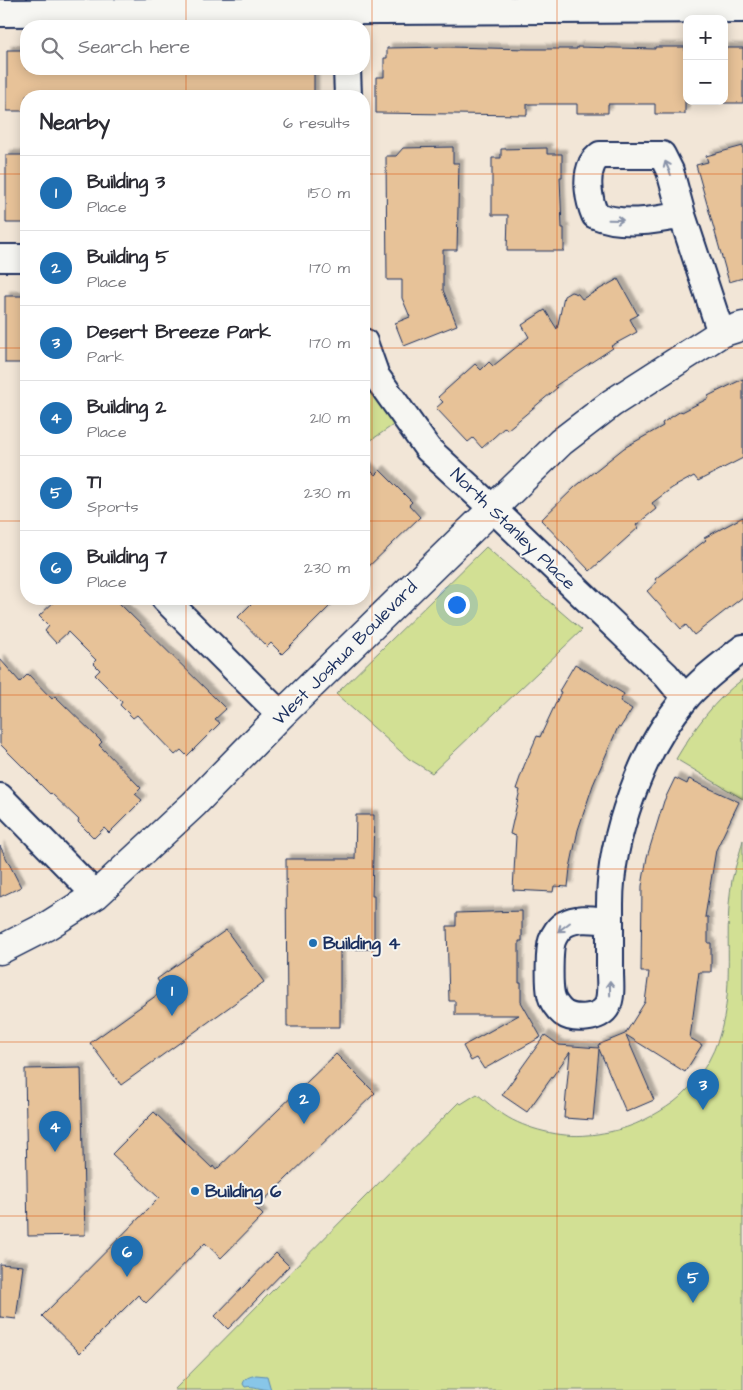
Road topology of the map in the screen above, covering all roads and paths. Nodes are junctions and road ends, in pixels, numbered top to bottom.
1 (743, 9) edge
2 (0, 13) edge
3 (347, 19) edge
4 (348, 75) edge
5 (348, 90) edge
6 (682, 215) dead end
7 (0, 258) edge
8 (20, 258) edge
9 (732, 330) edge
10 (370, 359) edge
11 (492, 508) junction
12 (177, 605) edge
13 (743, 648) edge
14 (685, 698) junction
15 (281, 715) junction
16 (0, 797) edge
17 (96, 895) junction
18 (610, 921) dead end
19 (0, 950) edge

1 - 3 street
2 - 3 street
4 - 5 street
6 - 9 street
7 - 8 street
9 - 11 street, West Joshua Boulevard
10 - 11 street, North Stanley Place
11 - 14 street, North Stanley Place
11 - 15 street, West Joshua Boulevard
12 - 15 street
13 - 14 street
14 - 18 street
15 - 17 street, West Joshua Boulevard
16 - 17 street
17 - 19 street, West Joshua Boulevard

